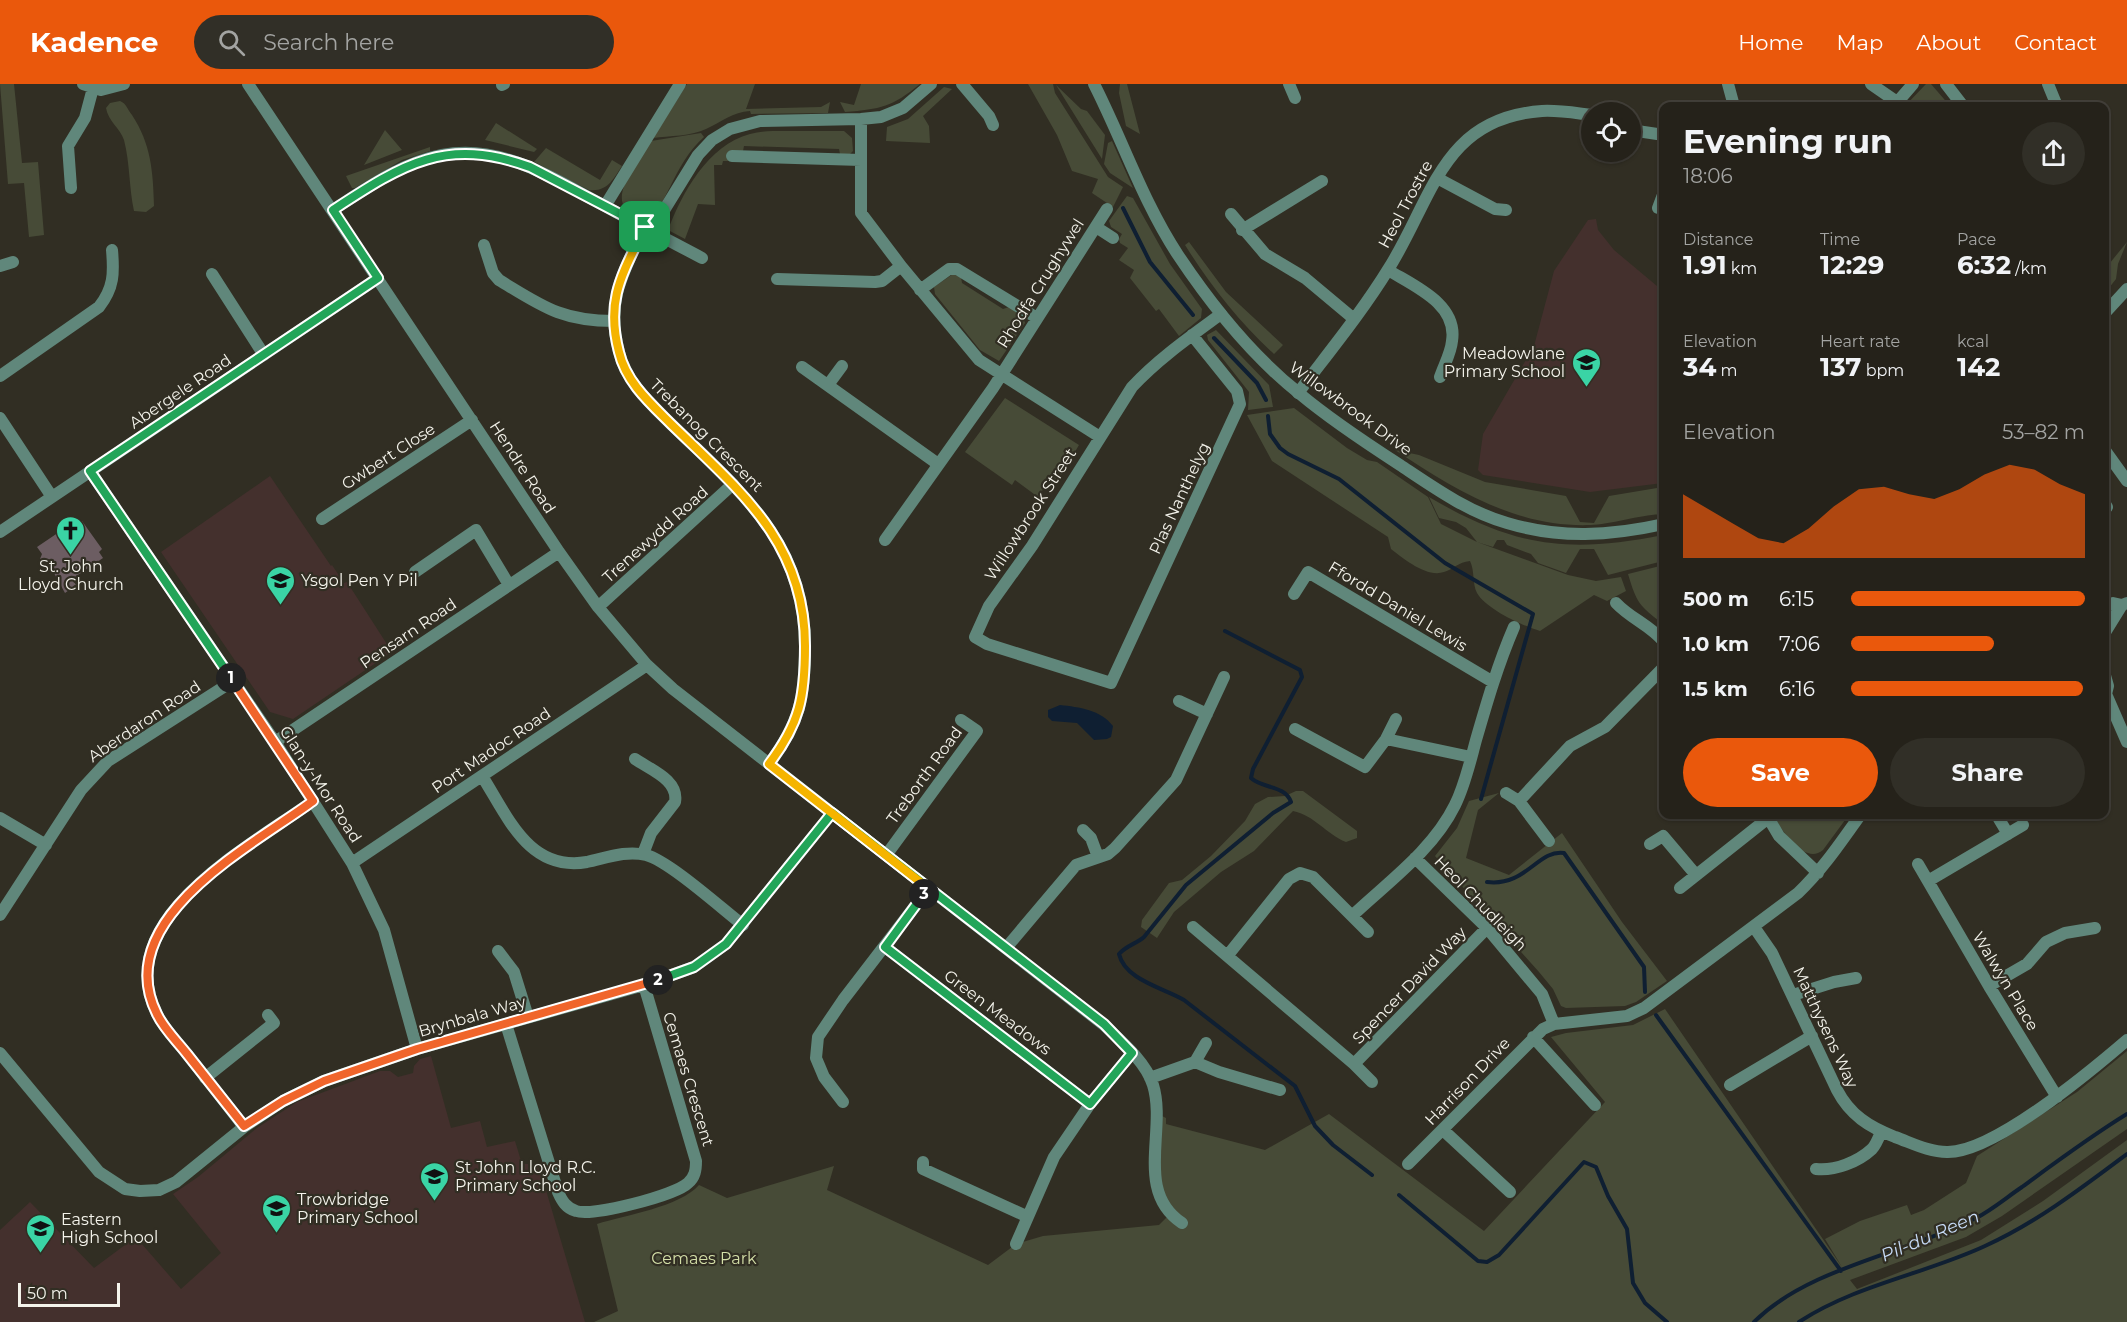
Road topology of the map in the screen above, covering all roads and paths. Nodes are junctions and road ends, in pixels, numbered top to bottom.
1 (123, 84) edge
2 (248, 84) edge
3 (680, 84) edge
4 (931, 84) edge
5 (962, 84) edge
6 (1094, 84) edge
7 (1289, 84) edge
8 (1728, 84) edge
9 (1871, 84) edge
10 (1912, 84) edge
11 (1946, 84) edge
12 (2048, 84) edge
13 (88, 86) edge
14 (1295, 98) dead end
15 (1733, 102) edge
16 (1894, 102) edge
17 (1898, 102) edge
18 (1960, 102) edge
19 (2055, 102) edge
20 (1581, 114) edge
21 (861, 119) junction
22 (993, 125) dead end
23 (1641, 131) edge
24 (1659, 134) edge
25 (732, 156) dead end
26 (861, 160) junction
27 (1437, 178) junction
28 (1322, 181) dead end
29 (71, 188) dead end
30 (605, 206) junction
31 (1107, 209) dead end
32 (333, 210) junction
33 (1506, 210) dead end
34 (1231, 214) dead end
35 (645, 227) junction
36 (1096, 227) junction
37 (1242, 230) junction
38 (1113, 238) dead end
39 (484, 245) dead end
40 (112, 250) dead end
41 (702, 258) dead end
42 (13, 262) dead end
43 (0, 266) edge
44 (901, 266) junction
45 (1388, 270) junction
46 (212, 274) dead end
47 (378, 278) junction
48 (777, 279) dead end
49 (2127, 289) edge
50 (920, 290) junction
51 (2109, 309) edge
52 (1221, 314) junction
53 (1037, 318) junction
54 (1354, 319) junction
55 (614, 321) junction
56 (1192, 335) junction
57 (264, 355) junction
58 (842, 366) dead end
59 (802, 367) dead end
60 (1002, 375) junction
61 (0, 376) edge
62 (1440, 377) dead end
63 (828, 386) junction
64 (1298, 393) junction
65 (0, 418) edge
66 (472, 420) junction
67 (1100, 437) junction
68 (2109, 456) edge
69 (938, 464) junction
70 (90, 471) junction
71 (2127, 481) edge
72 (733, 484) junction
73 (52, 497) junction
74 (322, 519) dead end
75 (1659, 525) edge
76 (0, 532) edge
77 (885, 540) dead end
78 (559, 552) junction
79 (416, 572) dead end
80 (509, 585) junction
81 (1294, 594) dead end
82 (1616, 603) dead end
83 (2125, 604) edge
84 (2109, 605) edge
85 (598, 607) junction
86 (1514, 627) dead end
87 (2109, 627) edge
88 (1659, 637) edge
89 (647, 665) junction
90 (1659, 672) edge
91 (1224, 677) dead end
92 (233, 681) junction
93 (1493, 682) junction
94 (1111, 683) joint
95 (1179, 701) dead end
96 (2109, 703) edge
97 (1207, 714) junction
98 (1396, 719) dead end
99 (962, 720) dead end
100 (1295, 729) dead end
101 (1386, 739) junction
102 (275, 742) junction
103 (2127, 742) edge
104 (1471, 757) junction
105 (635, 759) dead end
106 (769, 764) junction
107 (482, 776) junction
108 (1506, 793) dead end
109 (313, 801) junction
110 (1519, 801) junction
111 (832, 813) junction
112 (0, 818) edge
113 (1765, 819) edge
114 (1768, 819) edge
115 (1857, 819) edge
116 (1999, 819) dead end
117 (2023, 825) dead end
118 (1083, 830) dead end
119 (2008, 834) junction
120 (1549, 841) dead end
121 (1650, 844) dead end
122 (46, 845) junction
123 (643, 854) junction
124 (887, 854) junction
125 (1098, 857) junction
126 (1415, 858) junction
127 (352, 862) junction
128 (1918, 864) dead end
129 (1818, 873) junction
130 (1696, 875) junction
131 (1928, 881) junction
132 (928, 888) junction
133 (1680, 888) dead end
134 (0, 915) edge
135 (1353, 915) junction
136 (2075, 917) dead end
137 (743, 925) junction
138 (1193, 927) dead end
139 (1754, 927) junction
140 (1487, 928) junction
141 (2095, 928) dead end
142 (2078, 930) junction
143 (1368, 932) dead end
144 (885, 947) junction
145 (1006, 948) junction
146 (498, 951) dead end
147 (1227, 955) junction
148 (1856, 978) dead end
149 (644, 985) junction
150 (1989, 986) junction
151 (1793, 995) junction
152 (268, 1015) dead end
153 (528, 1017) junction
154 (506, 1024) junction
155 (1554, 1024) junction
156 (1812, 1036) junction
157 (1533, 1038) junction
158 (2127, 1040) edge
159 (1206, 1043) dead end
160 (417, 1049) junction
161 (0, 1053) edge
162 (1132, 1053) junction
163 (1195, 1062) junction
164 (1354, 1064) junction
165 (206, 1078) junction
166 (1150, 1078) junction
167 (1372, 1083) dead end
168 (1730, 1085) dead end
169 (1280, 1090) dead end
170 (2057, 1097) junction
171 (843, 1102) dead end
172 (1090, 1104) junction
173 (1595, 1105) dead end
174 (244, 1126) junction
175 (1443, 1130) junction
176 (1881, 1132) junction
177 (923, 1162) dead end
178 (1408, 1164) dead end
179 (1816, 1170) dead end
180 (1510, 1192) dead end
181 (1026, 1216) junction
182 (1182, 1223) dead end
183 (1016, 1244) dead end

1 - 13 street
2 - 32 street, Hendre Road
3 - 30 street
4 - 21 street
5 - 22 street
6 - 52 street, Willowbrook Drive
7 - 14 street
8 - 15 street
9 - 16 street
10 - 17 street
11 - 18 street
12 - 19 street
13 - 29 street
20 - 27 street, Heol Trostre
21 - 26 street, Rhodfa Crughywel
21 - 35 street
23 - 24 street
25 - 26 street
26 - 44 street, Rhodfa Crughywel
27 - 33 street
27 - 45 street, Heol Trostre
28 - 37 street
30 - 32 street
30 - 35 street
31 - 36 street, Rhodfa Crughywel
32 - 47 street, Hendre Road
34 - 37 street
35 - 41 street
35 - 55 street, Trebanog Crescent
36 - 38 street
36 - 53 street, Rhodfa Crughywel
37 - 54 street
39 - 55 street
40 - 61 street
42 - 43 street
44 - 48 street
44 - 50 street, Rhodfa Crughywel
45 - 54 street, Heol Trostre
45 - 62 street
46 - 57 street
47 - 57 street, Abergele Road
47 - 66 street, Hendre Road
49 - 51 street
50 - 53 street
50 - 60 street, Rhodfa Crughywel
52 - 56 street, Willowbrook Street
52 - 64 street, Willowbrook Drive
53 - 60 street, Rhodfa Crughywel
54 - 64 street, Heol Trostre
55 - 72 street, Trebanog Crescent
56 - 67 street, Willowbrook Street
56 - 94 street, Plas Nanthelyg
57 - 70 street, Abergele Road
58 - 63 street
59 - 63 street
60 - 67 street, Rhodfa Crughywel
60 - 69 street, Rhodfa Crughywel
63 - 69 street
64 - 75 street, Willowbrook Drive
65 - 73 street
66 - 74 street, Gwbert Close
66 - 78 street, Hendre Road
67 - 94 street, Willowbrook Street
68 - 71 street
69 - 77 street, Rhodfa Crughywel
70 - 73 street, Abergele Road
70 - 92 street, Glan-y-Mor Road
72 - 85 street, Trenewydd Road
72 - 106 street, Trebanog Crescent
73 - 76 street, Abergele Road
78 - 80 street, Pensarn Road
78 - 85 street, Hendre Road
79 - 80 street
80 - 102 street, Pensarn Road
81 - 93 street, Ffordd Daniel Lewis
82 - 88 street
83 - 84 street
83 - 87 street
85 - 89 street, Hendre Road
86 - 93 street
89 - 106 street, Hendre Road
89 - 107 street, Port Madoc Road
90 - 110 street
91 - 97 street
92 - 102 street, Glan-y-Mor Road
92 - 122 street, Aberdaron Road
93 - 104 street
95 - 97 street
96 - 103 street
97 - 125 street
98 - 101 street
99 - 124 street, Treborth Road
100 - 101 street
101 - 104 street
102 - 109 street, Glan-y-Mor Road
104 - 126 street
105 - 123 street
106 - 111 street, Hendre Road
107 - 123 street
107 - 127 street, Port Madoc Road
108 - 110 street
109 - 127 street, Glan-y-Mor Road
109 - 165 street
110 - 120 street
111 - 124 street, Hendre Road
111 - 137 street, Brynbala Way
112 - 122 street
113 - 130 street
114 - 129 street
115 - 129 street
116 - 119 street
117 - 119 street
118 - 125 street
119 - 131 street
121 - 130 street
122 - 134 street, Aberdaron Road
123 - 137 street
124 - 132 street, Hendre Road
125 - 145 street
126 - 135 street
126 - 140 street, Heol Chudleigh
127 - 160 street, Glan-y-Mor Road
128 - 131 street, Walwyn Place
129 - 139 street
130 - 133 street
131 - 150 street, Walwyn Place
132 - 144 street
132 - 145 street, Hendre Road
135 - 143 street
135 - 147 street
136 - 142 street
137 - 149 street, Brynbala Way
138 - 147 street, Spencer David Way
139 - 151 street, Matthysens Way
139 - 155 street
140 - 155 street, Heol Chudleigh
140 - 164 street, Spencer David Way
141 - 142 street
142 - 150 street
144 - 171 street
144 - 172 street, Green Meadows
145 - 162 street, Hendre Road
146 - 153 street
147 - 164 street, Spencer David Way
148 - 151 street
149 - 153 street, Brynbala Way
149 - 154 street, Cemaes Crescent
150 - 170 street, Walwyn Place
151 - 156 street, Matthysens Way
152 - 165 street
153 - 154 street, Brynbala Way
154 - 160 street, Brynbala Way
155 - 157 street, Harrison Drive
156 - 168 street
156 - 176 street, Matthysens Way
157 - 173 street
157 - 175 street, Harrison Drive
158 - 170 street, Matthysens Way
159 - 163 street
160 - 174 street, Brynbala Way
161 - 174 street, Brynbala Way
162 - 166 street, Hendre Road
162 - 172 street
163 - 166 street
163 - 169 street
164 - 167 street, Spencer David Way
165 - 174 street
166 - 182 street
170 - 176 street, Matthysens Way
172 - 181 street
175 - 178 street, Harrison Drive
175 - 180 street
176 - 179 street
177 - 181 street
181 - 183 street

